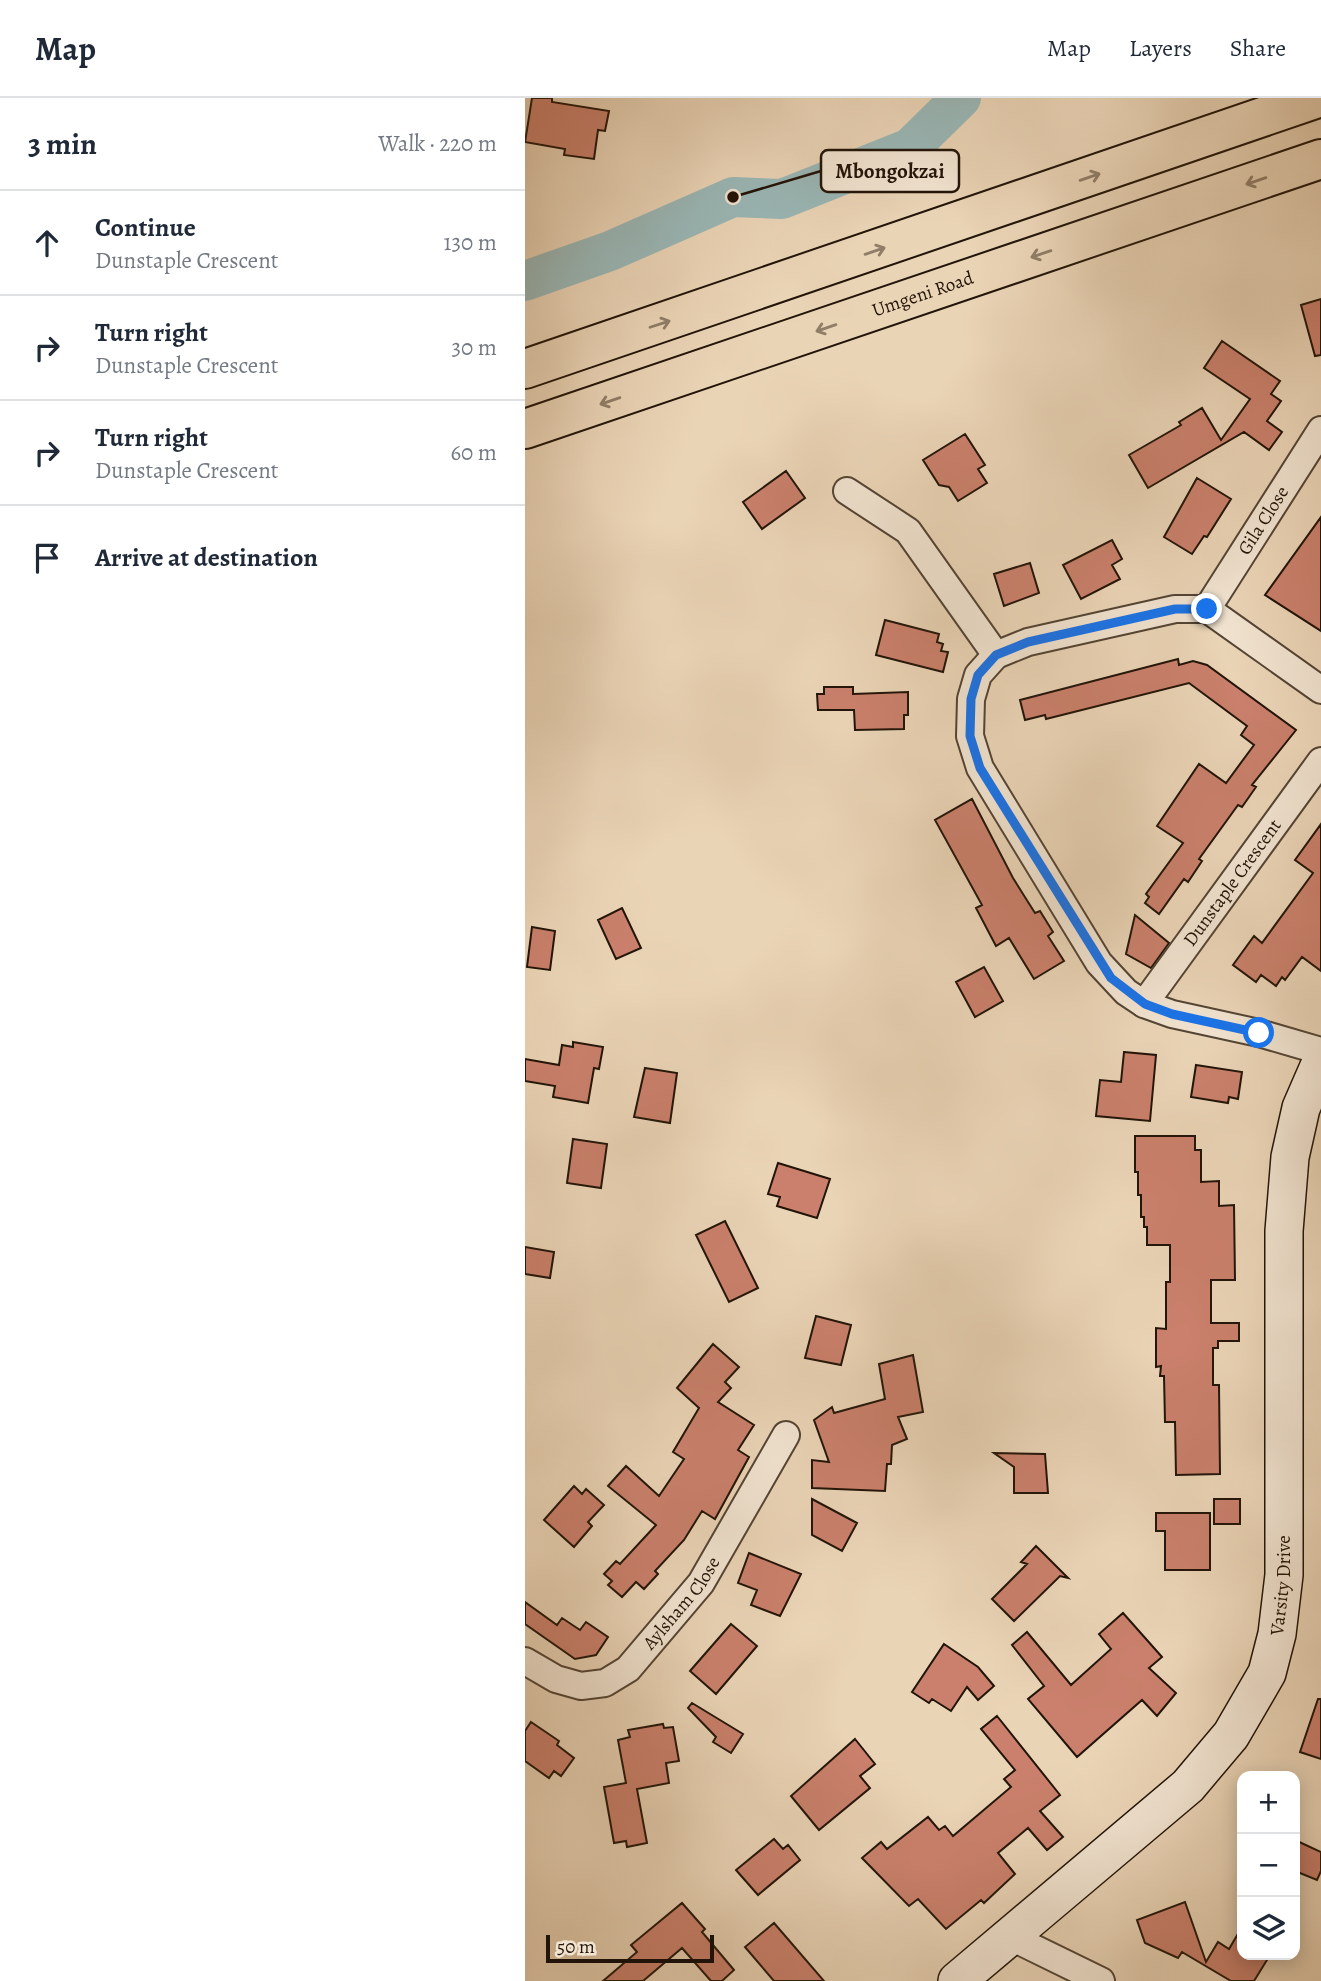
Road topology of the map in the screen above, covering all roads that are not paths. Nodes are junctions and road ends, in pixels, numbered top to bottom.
1 (1318, 98) edge
2 (1321, 159) edge
3 (525, 369) edge
4 (525, 429) edge
5 (1321, 430) edge
6 (847, 491) dead end
7 (1207, 609) junction
8 (996, 655) junction
9 (1321, 690) edge
10 (1321, 761) edge
11 (1145, 1004) junction
12 (1321, 1051) edge
13 (1321, 1062) edge
14 (786, 1435) dead end
15 (525, 1661) edge
16 (1009, 1936) junction
17 (957, 1981) edge
18 (1101, 1981) edge

3 -> 1 highway
2 -> 4 highway, Umgeni Road
5 - 7 street, Gila Close
6 - 8 street
7 - 8 street
7 - 9 street
8 - 11 street
10 - 11 street, Dunstaple Crescent
11 - 12 street
13 - 16 street, Varsity Drive
14 - 15 street, Aylsham Close
16 - 17 street, Varsity Drive
16 - 18 street

